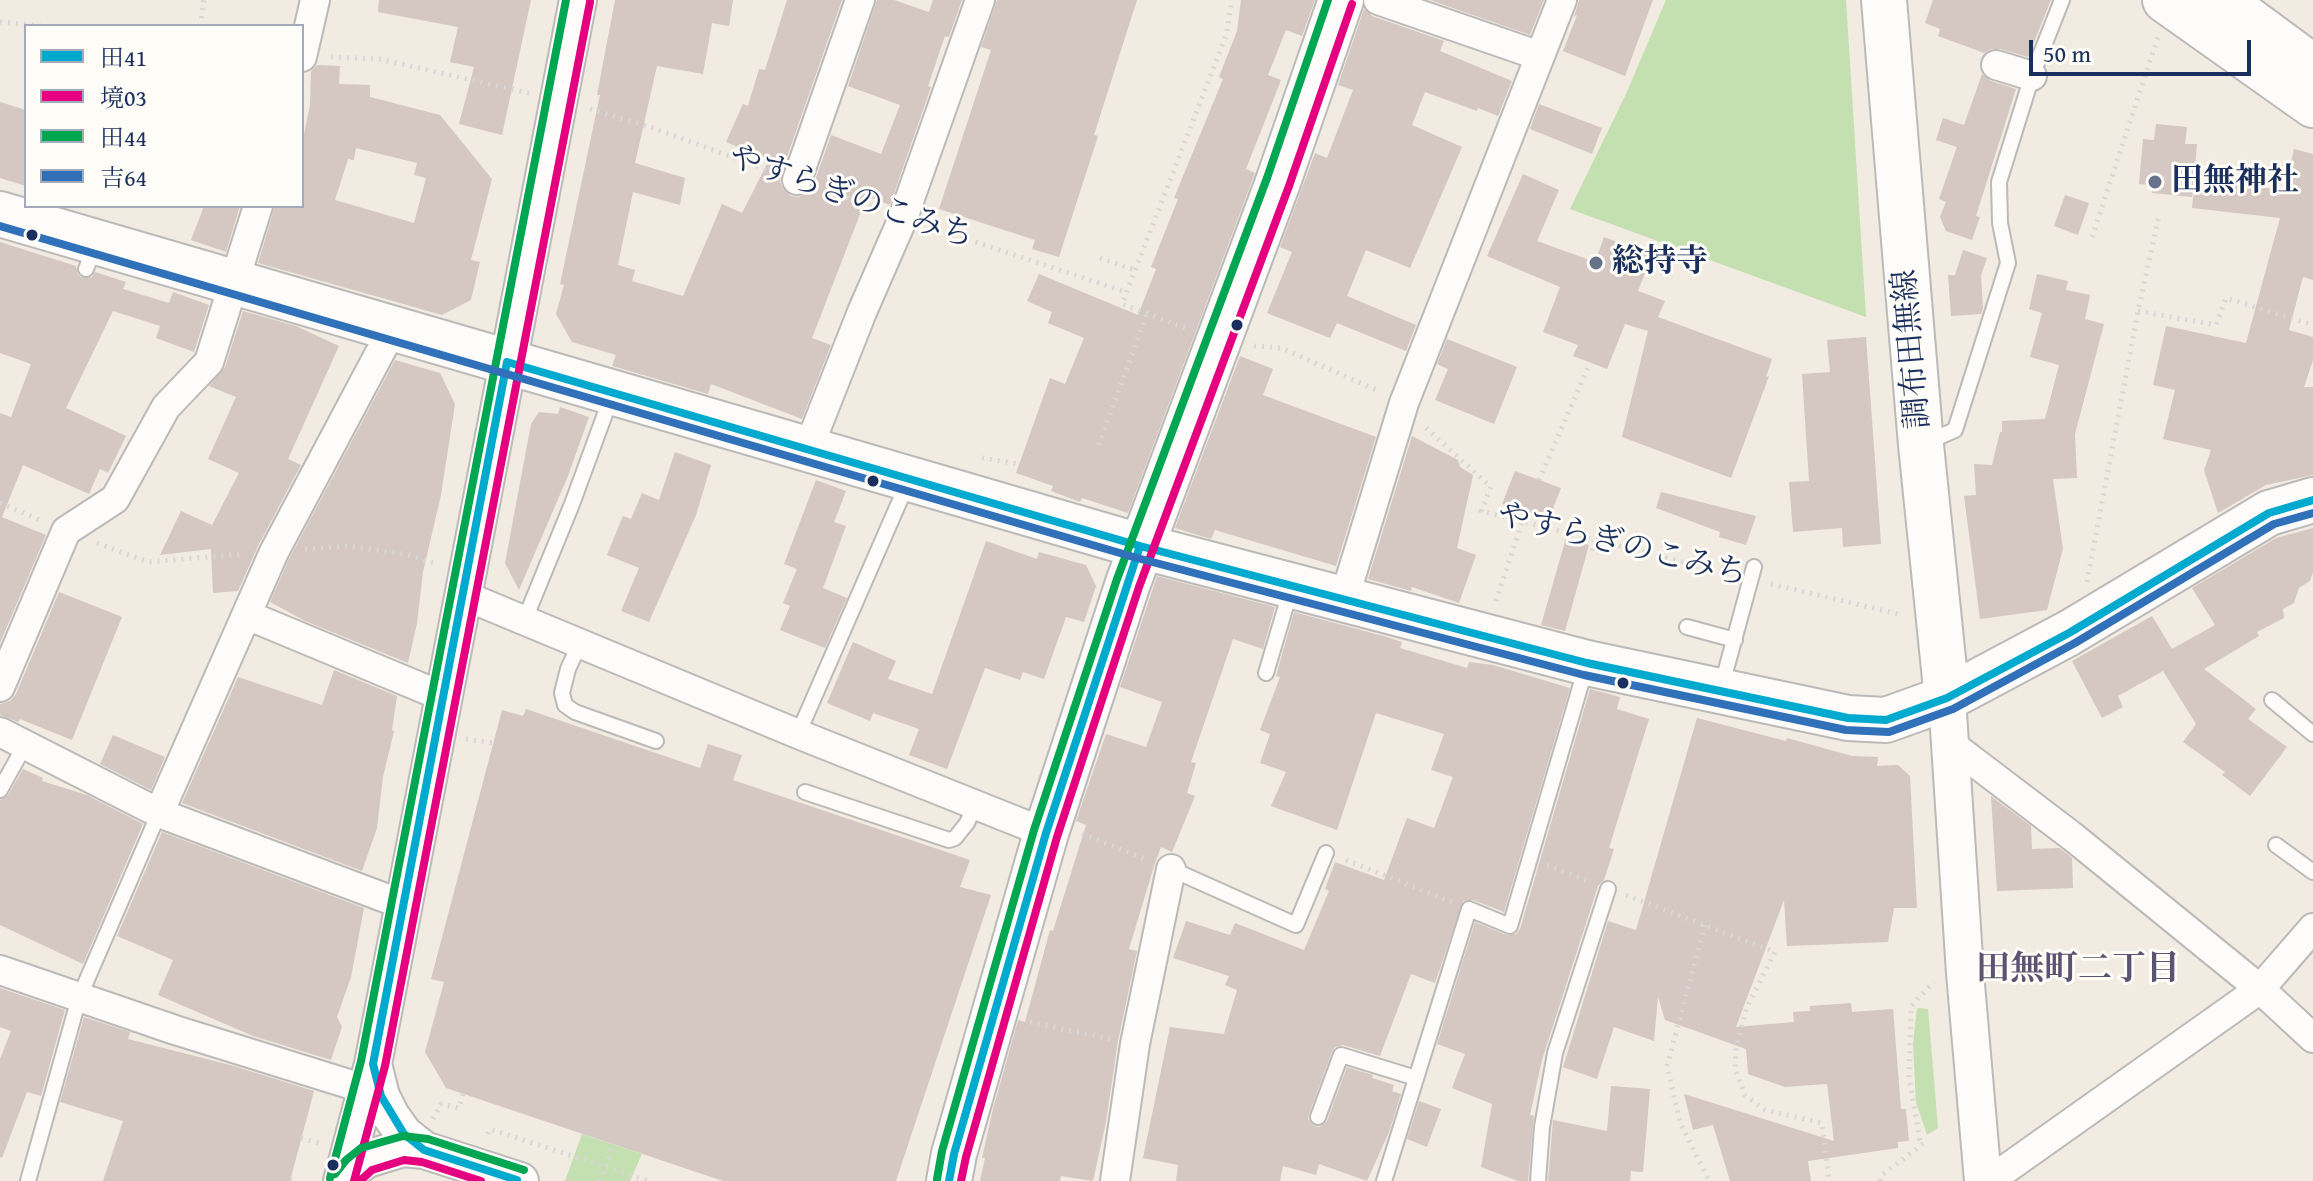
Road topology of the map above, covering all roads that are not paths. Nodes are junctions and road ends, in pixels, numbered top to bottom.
1 (315, 0) edge
2 (578, 0) edge
3 (860, 0) edge
4 (980, 0) edge
5 (1341, 0) edge
6 (1378, 0) edge
7 (1562, 0) edge
8 (1884, 0) edge
9 (2062, 0) edge
10 (2222, 0) edge
11 (2168, 2) edge
12 (304, 47) edge
13 (1540, 56) junction
14 (1996, 65) dead end
15 (2313, 67) edge
16 (2032, 76) junction
17 (2313, 105) edge
18 (797, 180) road end
19 (257, 208) edge
20 (9, 226) edge
21 (235, 282) junction
22 (393, 328) junction
23 (507, 362) junction
24 (613, 391) junction
25 (1921, 445) junction
26 (808, 449) junction
27 (910, 479) junction
28 (2313, 500) edge
29 (1140, 546) junction
30 (1753, 573) road end
31 (1293, 585) junction
32 (463, 595) junction
33 (1344, 599) junction
34 (247, 615) junction
35 (525, 619) junction
36 (1687, 627) dead end
37 (1735, 640) junction
38 (580, 643) junction
39 (1587, 663) junction
40 (1266, 673) dead end
41 (0, 687) edge
42 (1720, 692) junction
43 (444, 697) junction
44 (1947, 698) junction
45 (2272, 700) dead end
46 (798, 734) junction
47 (2313, 734) edge
48 (12, 738) edge
49 (656, 741) dead end
50 (1952, 745) junction
51 (0, 790) edge
52 (805, 792) dead end
53 (975, 805) junction
54 (159, 813) junction
55 (1048, 827) junction
56 (2276, 845) dead end
57 (1326, 853) road end
58 (1171, 869) joint
59 (2313, 872) edge
60 (1608, 889) road end
61 (404, 905) junction
62 (2313, 928) edge
63 (0, 970) edge
64 (2260, 989) junction
65 (79, 998) junction
66 (2313, 1038) edge
67 (369, 1077) junction
68 (1416, 1078) junction
69 (1318, 1117) dead end
70 (424, 1150) junction
71 (28, 1181) edge
72 (343, 1181) edge
73 (520, 1181) edge
74 (949, 1181) edge
75 (1115, 1181) edge
76 (1384, 1181) edge
77 (1538, 1181) edge
78 (1986, 1181) edge

1 - 12 street
2 - 23 street
3 - 18 street
4 - 26 street
5 - 29 main road
6 - 13 street
7 - 13 street
8 - 25 main road, 調布田無線
9 - 16 lane
10 - 15 main road
11 - 17 main road
13 - 33 street
14 - 16 street
16 - 25 lane
19 - 21 street
20 - 21 main road
21 - 22 main road
21 - 41 street
22 - 23 main road
22 - 34 street
23 - 24 main road
23 - 32 street
24 - 26 main road
24 - 35 lane
25 - 44 main road, 調布田無線
26 - 27 main road
27 - 29 main road
27 - 46 lane
28 - 44 main road
29 - 31 main road
29 - 55 main road
30 - 37 lane
31 - 33 main road
31 - 40 lane
32 - 35 street
32 - 43 street
33 - 39 main road
34 - 43 street
34 - 54 street
35 - 38 street
36 - 37 lane
37 - 42 lane
38 - 46 street
38 - 49 lane
39 - 42 main road
39 - 68 lane
42 - 44 main road
43 - 61 street
44 - 50 street
45 - 47 lane
46 - 53 street
48 - 51 lane
48 - 54 street
50 - 64 street
50 - 78 street
52 - 53 lane
53 - 55 street
54 - 61 street
54 - 65 lane
55 - 74 main road
56 - 59 lane
57 - 58 lane
58 - 75 street
60 - 77 lane
61 - 67 street
62 - 64 street
63 - 65 street
64 - 66 street
64 - 78 street
65 - 67 street
65 - 71 lane
67 - 70 street
67 - 72 street
68 - 69 lane
68 - 76 lane
70 - 72 street
70 - 73 street

